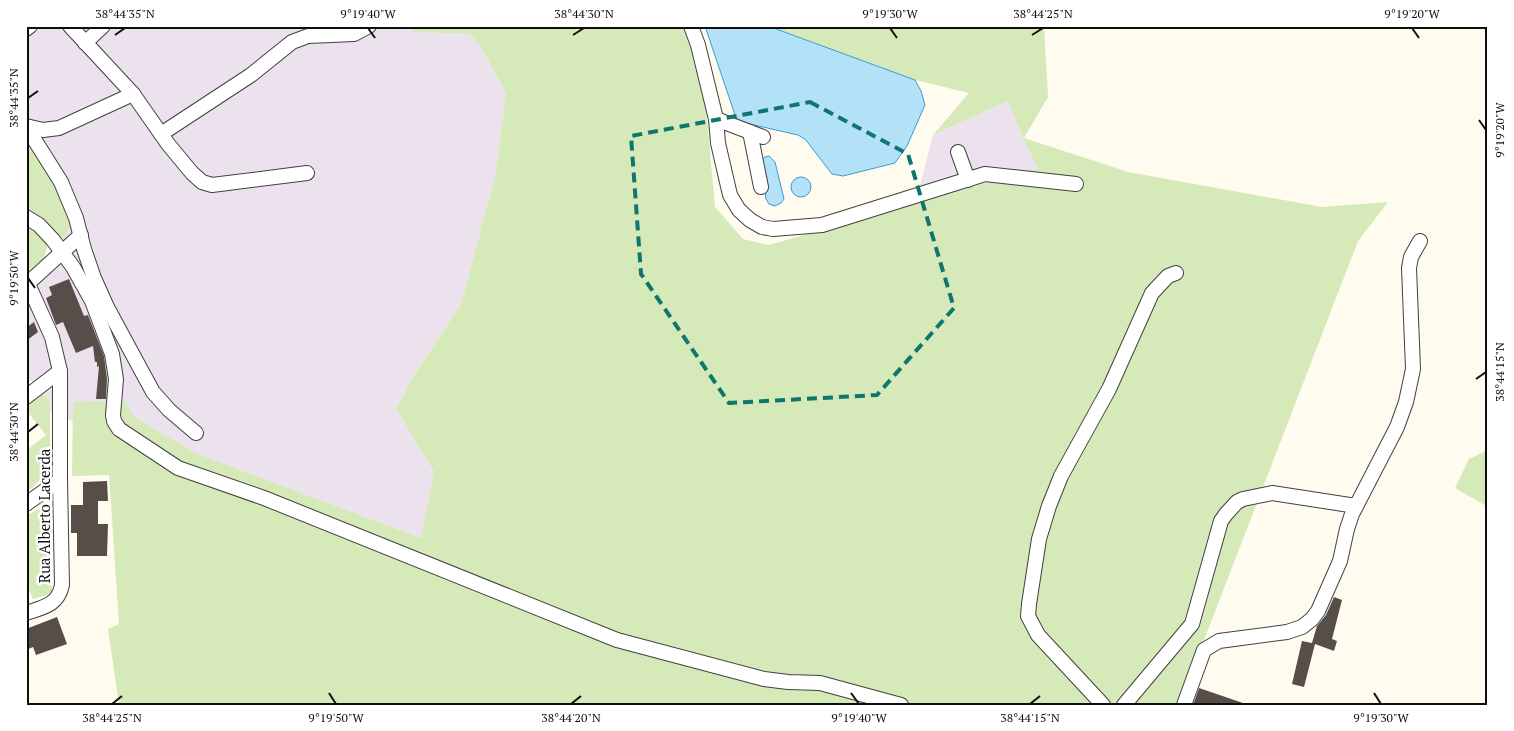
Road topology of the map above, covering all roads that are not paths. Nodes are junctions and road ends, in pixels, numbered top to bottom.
1 (30, 26) edge
2 (70, 26) edge
3 (103, 26) edge
4 (369, 26) edge
5 (691, 26) edge
6 (26, 29) edge
7 (86, 43) junction
8 (133, 94) junction
9 (716, 119) junction
10 (28, 127) edge
11 (750, 132) junction
12 (161, 134) junction
13 (763, 137) dead end
14 (958, 152) dead end
15 (307, 173) dead end
16 (968, 180) junction
17 (1076, 184) dead end
18 (761, 187) dead end
19 (26, 217) edge
20 (80, 235) junction
21 (1420, 241) dead end
22 (62, 252) junction
23 (1176, 273) dead end
24 (27, 284) edge
25 (60, 371) junction
26 (26, 397) edge
27 (196, 433) dead end
28 (60, 480) junction
29 (26, 504) edge
30 (1356, 506) junction
31 (26, 613) edge
32 (902, 705) edge
33 (1103, 705) edge
34 (1124, 705) edge
35 (1184, 705) edge

1 - 6 street
2 - 7 street
3 - 7 street
4 - 12 street
5 - 9 street
7 - 8 street
8 - 10 street
8 - 12 street
9 - 11 street
9 - 16 street
10 - 20 street
11 - 13 street
11 - 18 street
12 - 15 street
14 - 16 street
16 - 17 street
19 - 22 street
20 - 22 street
20 - 27 street
21 - 30 street
22 - 24 street
22 - 32 street
23 - 33 street
24 - 25 street, Rua Alberto Lacerda
25 - 26 street
25 - 28 street, Rua Alberto Lacerda
28 - 29 street
28 - 31 street, Rua Alberto Lacerda
30 - 34 street
30 - 35 street

